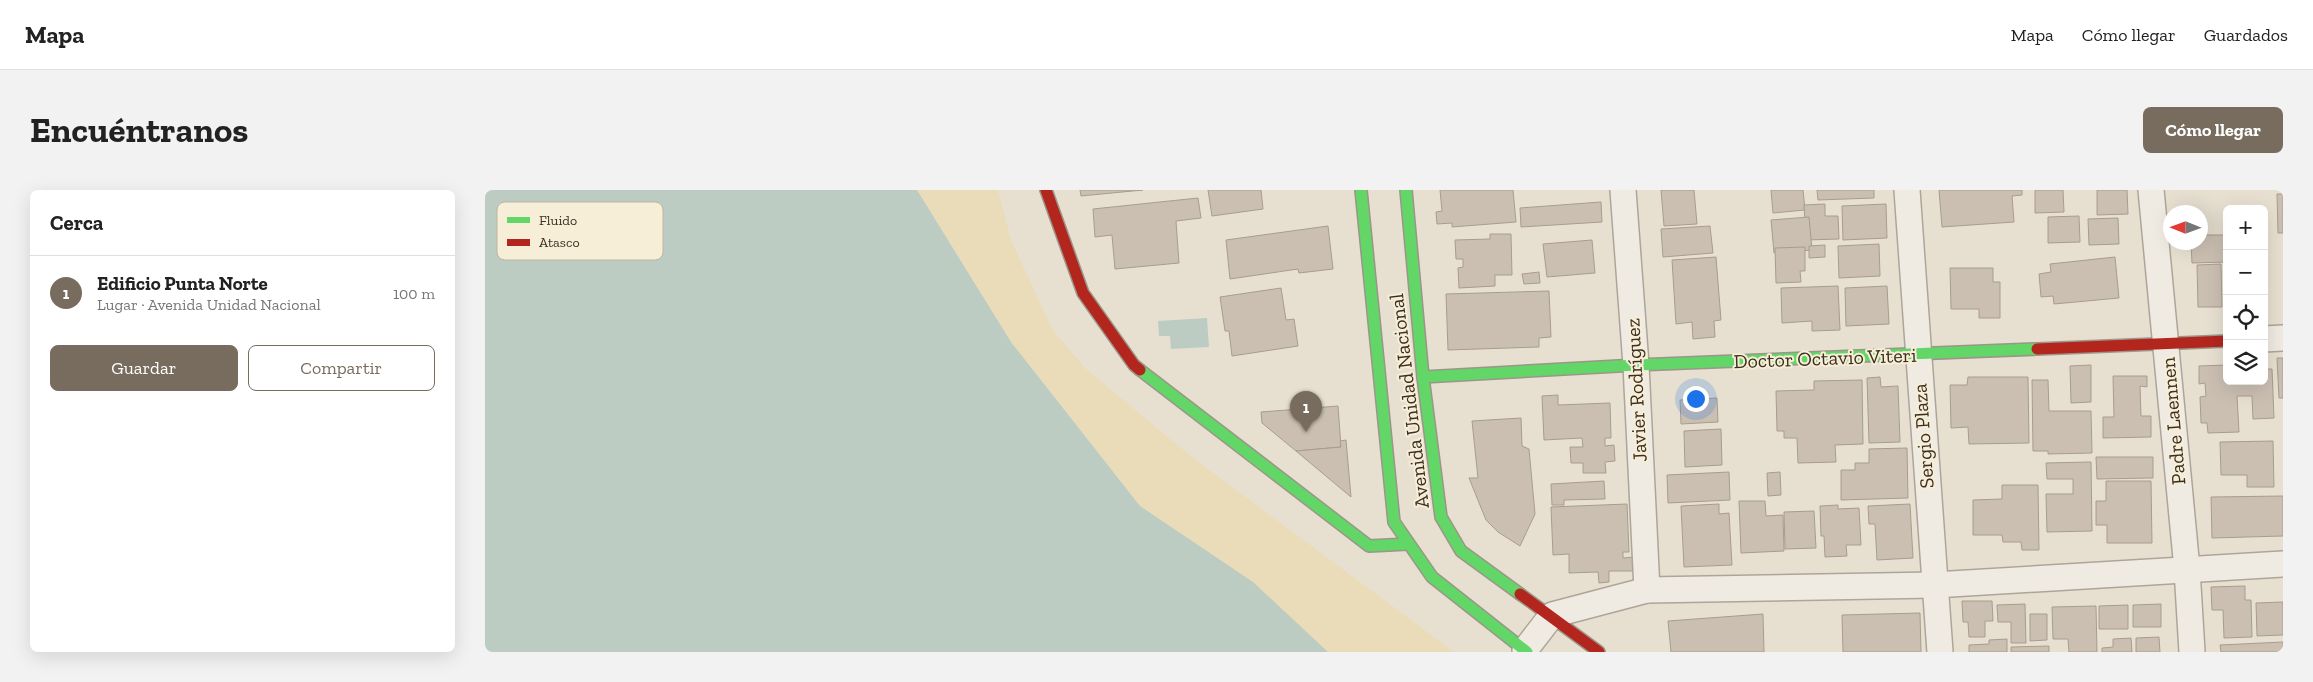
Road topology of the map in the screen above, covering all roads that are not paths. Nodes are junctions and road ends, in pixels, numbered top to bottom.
1 (1046, 190) edge
2 (1361, 190) edge
3 (1406, 190) edge
4 (1623, 190) edge
5 (1907, 190) edge
6 (2151, 190) edge
7 (2283, 338) edge
8 (2268, 339) edge
9 (2223, 341) edge
10 (2166, 344) junction
11 (1917, 355) junction
12 (1636, 365) junction
13 (1423, 377) junction
14 (1408, 544) junction
15 (2283, 564) edge
16 (2187, 569) junction
17 (1934, 585) junction
18 (1647, 590) junction
19 (1552, 615) junction
20 (1526, 651) edge
21 (1599, 652) edge
22 (1940, 652) edge
23 (2192, 652) edge

1 - 14 street
2 - 14 street, Avenida Unidad Nacional
3 - 13 street, Avenida Unidad Nacional
4 - 12 street, Javier Rodríguez
5 - 11 street, Sergio Plaza
6 - 10 street, Padre Laennen
7 - 8 street
9 - 10 street, Doctor Octavio Viteri
10 - 11 street, Doctor Octavio Viteri
10 - 16 street, Padre Laennen
11 - 12 street, Doctor Octavio Viteri
11 - 17 street, Sergio Plaza
12 - 13 street, Doctor Octavio Viteri
12 - 18 street, Javier Rodríguez
13 - 19 street, Avenida Unidad Nacional
14 - 20 street, Avenida Unidad Nacional
15 - 16 street
16 - 17 street
16 - 23 street, Padre Laennen
17 - 18 street
17 - 22 street, Sergio Plaza
18 - 19 street
19 - 20 street
19 - 21 street, Avenida Unidad Nacional

